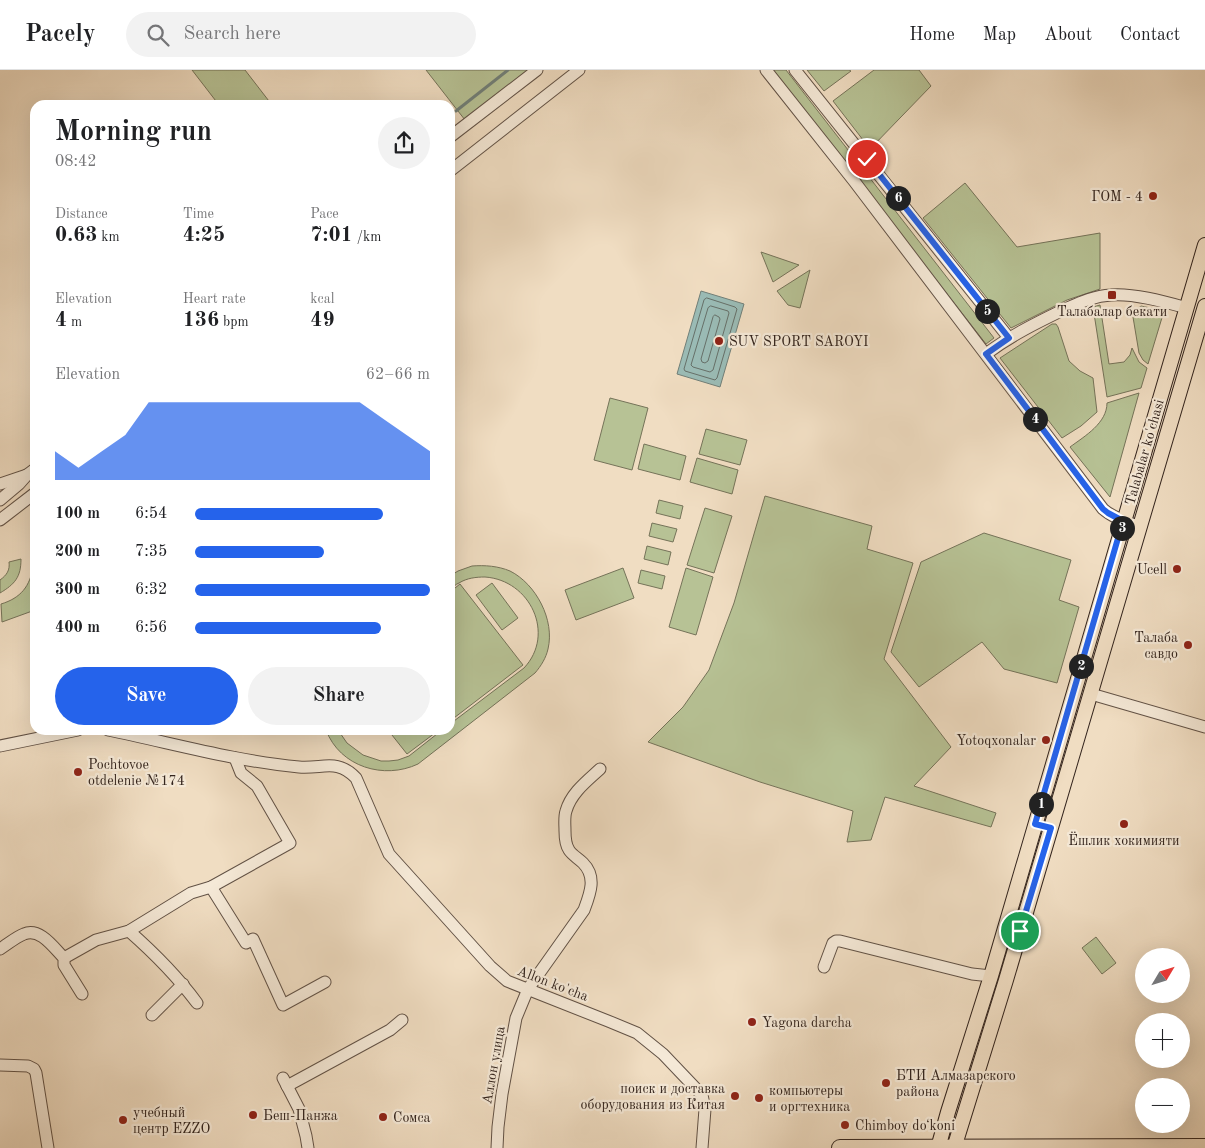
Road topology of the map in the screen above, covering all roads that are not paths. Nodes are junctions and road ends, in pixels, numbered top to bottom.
1 (537, 70) edge
2 (579, 70) edge
3 (766, 70) edge
4 (795, 70) edge
5 (455, 133) edge
6 (455, 167) edge
7 (1205, 245) edge
8 (1205, 306) edge
9 (1187, 308) junction
10 (1009, 338) junction
11 (986, 354) junction
12 (30, 472) edge
13 (30, 473) edge
14 (0, 484) edge
15 (30, 497) edge
16 (0, 500) edge
17 (0, 520) edge
18 (1123, 521) junction
19 (1140, 527) junction
20 (1091, 694) junction
21 (1205, 727) edge
22 (54, 735) edge
23 (131, 735) edge
24 (0, 746) edge
25 (235, 758) junction
26 (600, 769) dead end
27 (1035, 824) junction
28 (1051, 828) junction
29 (212, 887) junction
30 (129, 931) junction
31 (0, 949) edge
32 (64, 958) junction
33 (824, 967) dead end
34 (991, 976) junction
35 (1006, 980) junction
36 (325, 982) dead end
37 (183, 984) junction
38 (528, 989) junction
39 (82, 994) dead end
40 (197, 1003) dead end
41 (152, 1015) dead end
42 (402, 1020) dead end
43 (0, 1065) edge
44 (1205, 1147) edge
45 (48, 1148) edge
46 (308, 1148) edge
47 (497, 1148) edge
48 (702, 1148) edge
49 (840, 1148) edge
50 (946, 1148) edge

1 - 5 street
2 - 6 street
3 - 11 street
4 - 10 street
7 - 9 main road, Talabalar ko'chasi
8 - 19 main road, Talabalar ko'chasi
9 - 10 street
9 - 18 main road, Talabalar ko'chasi
10 - 11 street
11 - 18 street
12 - 14 street
13 - 16 street
15 - 17 street
18 - 19 street
18 - 27 main road, Talabalar ko'chasi
19 - 20 main road, Talabalar ko'chasi
20 - 21 street
20 - 28 main road, Talabalar ko'chasi
22 - 24 street
23 - 25 street
25 - 29 street
25 - 38 street, Allon ko'cha
26 - 38 street, Аллон улица
27 - 28 main road
27 - 34 main road, Talabalar ko'chasi
28 - 35 main road, Talabalar ko'chasi
29 - 30 street
29 - 36 street
30 - 32 street
30 - 37 street
31 - 32 street
32 - 39 street
33 - 34 street
34 - 35 main road
34 - 50 main road, Talabalar ko'chasi
35 - 50 main road, Talabalar ko'chasi
37 - 40 street
37 - 41 street
38 - 47 street, Аллон улица
38 - 48 street, Allon ko'cha
42 - 46 street
43 - 45 street
44 - 50 highway
49 - 50 highway

